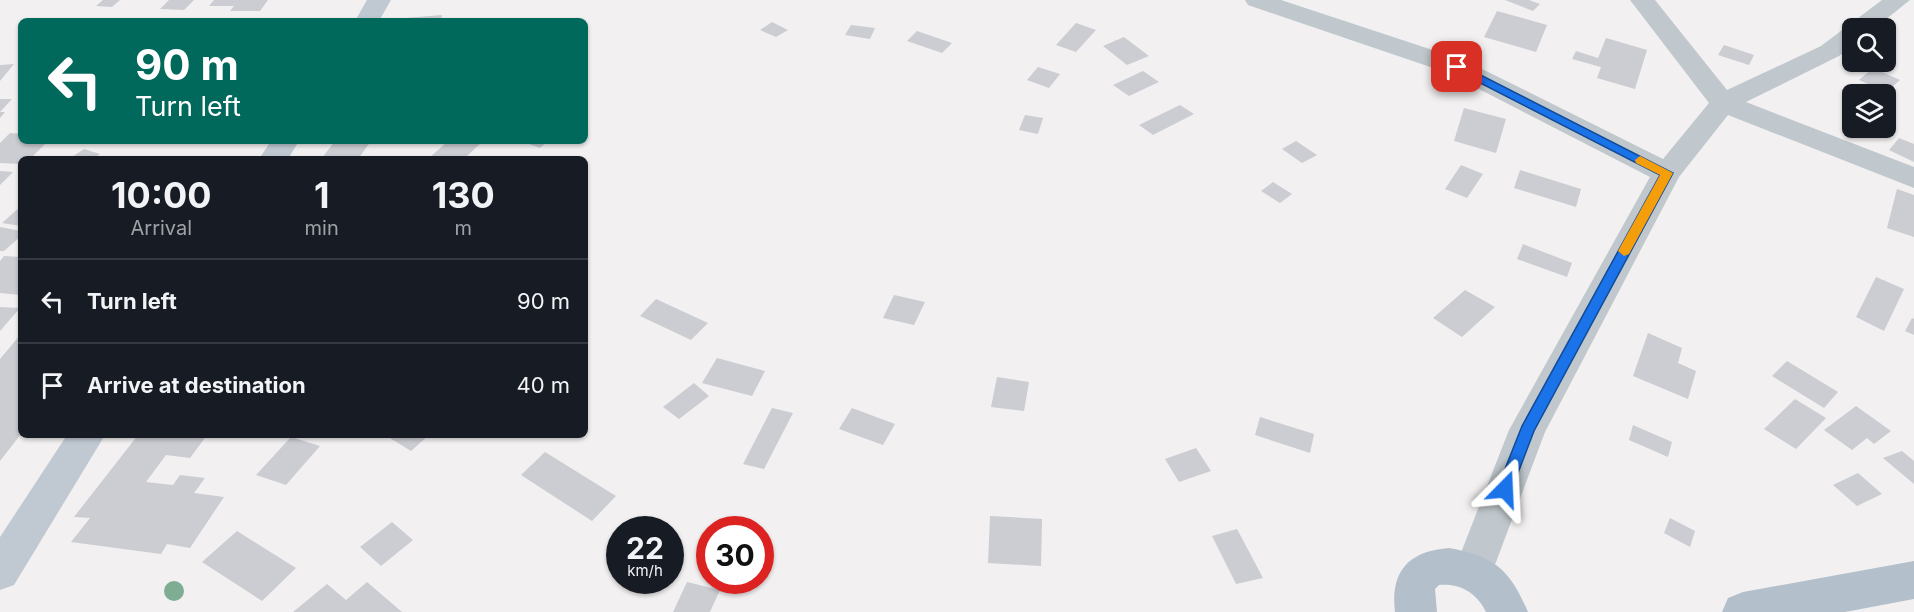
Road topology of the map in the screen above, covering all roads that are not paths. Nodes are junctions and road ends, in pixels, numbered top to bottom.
1 (379, 0) edge
2 (1257, 0) edge
3 (1642, 0) edge
4 (1898, 0) edge
5 (369, 18) edge
6 (1874, 18) edge
7 (1842, 42) edge
8 (1723, 103) junction
9 (1667, 173) junction
10 (1914, 178) edge
11 (85, 438) edge
12 (0, 572) edge
13 (1473, 573) junction
14 (1914, 580) edge
15 (1416, 612) edge
16 (1507, 612) edge
17 (1743, 612) edge

1 - 5 main road
2 - 9 street
3 - 8 street
4 - 6 street
7 - 8 street
8 - 9 street
8 - 10 street
9 - 13 street
11 - 12 main road
13 - 15 main road
13 - 16 main road
14 - 17 main road

